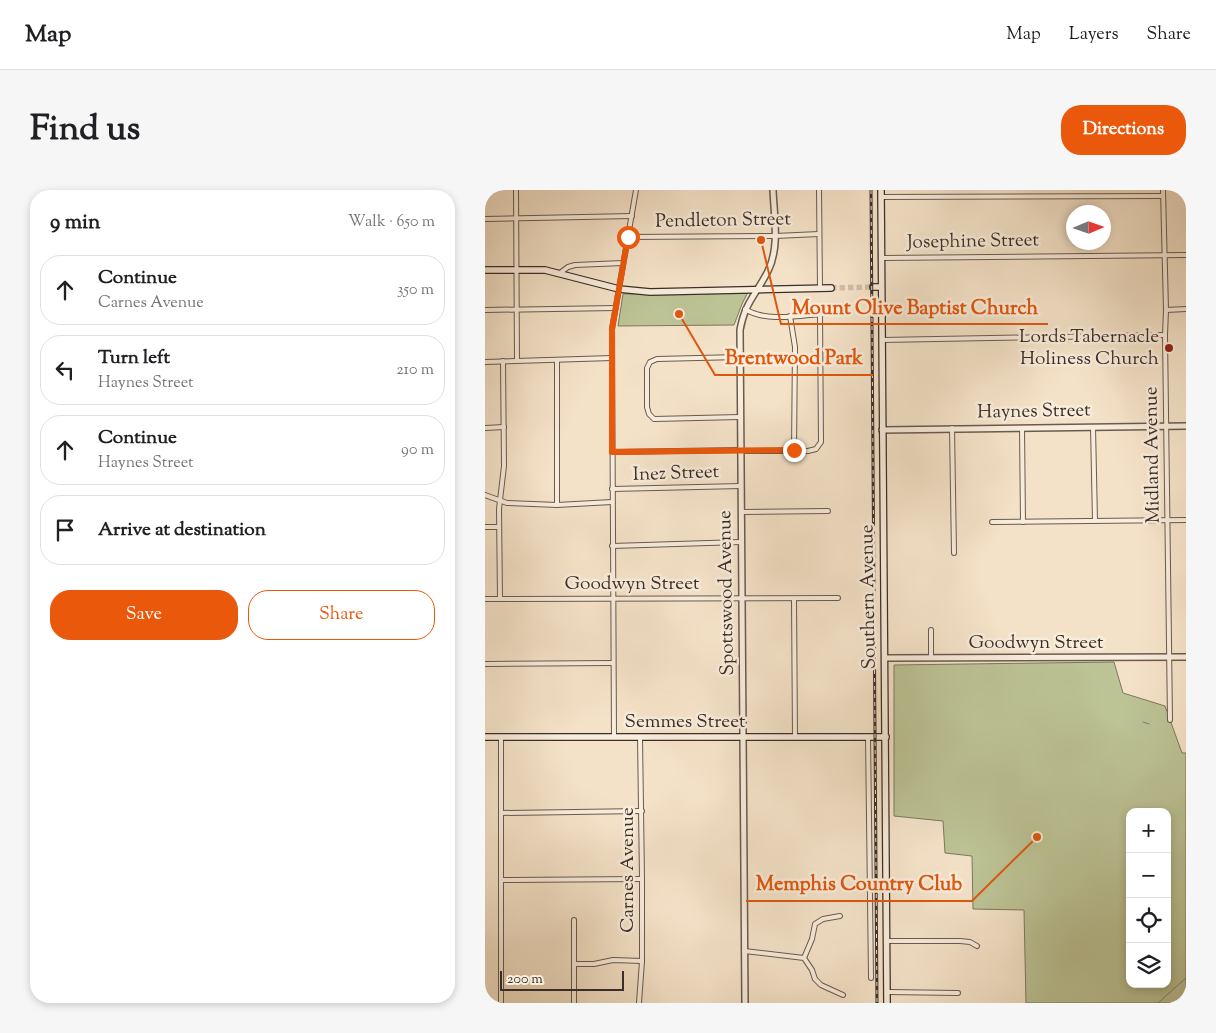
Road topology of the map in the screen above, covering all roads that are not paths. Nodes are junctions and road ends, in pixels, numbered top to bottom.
1 (516, 190) edge
2 (637, 190) edge
3 (773, 190) edge
4 (819, 190) edge
5 (1163, 190) edge
6 (881, 193) edge
7 (1163, 196) junction
8 (632, 216) junction
9 (516, 218) junction
10 (485, 219) edge
11 (819, 234) junction
12 (775, 236) junction
13 (628, 237) junction
14 (1186, 255) edge
15 (1165, 256) junction
16 (881, 258) junction
17 (623, 264) junction
18 (485, 270) edge
19 (517, 270) junction
20 (559, 273) junction
21 (881, 287) junction
22 (820, 288) junction
23 (831, 288) tunnel mouth
24 (873, 288) tunnel mouth
25 (619, 289) junction
26 (757, 289) junction
27 (615, 308) junction
28 (517, 309) junction
29 (745, 309) junction
30 (1186, 309) edge
31 (485, 310) edge
32 (1166, 310) junction
33 (790, 316) junction
34 (1165, 335) junction
35 (882, 340) junction
36 (739, 357) junction
37 (612, 358) junction
38 (517, 360) junction
39 (557, 360) junction
40 (503, 361) junction
41 (485, 362) edge
42 (740, 417) junction
43 (1167, 426) junction
44 (1186, 426) edge
45 (504, 427) junction
46 (1093, 427) junction
47 (485, 428) edge
48 (952, 428) junction
49 (1022, 428) junction
50 (882, 430) junction
51 (741, 450) junction
52 (794, 450) junction
53 (612, 452) junction
54 (741, 486) junction
55 (612, 489) junction
56 (485, 495) edge
57 (499, 501) junction
58 (613, 502) junction
59 (557, 505) junction
60 (828, 511) dead end
61 (741, 512) junction
62 (1168, 520) junction
63 (1186, 520) edge
64 (1095, 521) junction
65 (992, 522) dead end
66 (1023, 522) junction
67 (485, 527) edge
68 (499, 527) junction
69 (741, 542) junction
70 (612, 546) junction
71 (953, 553) dead end
72 (613, 598) junction
73 (838, 598) dead end
74 (485, 599) edge
75 (500, 599) junction
76 (742, 599) junction
77 (794, 599) junction
78 (931, 630) dead end
79 (1169, 657) junction
80 (1186, 657) edge
81 (885, 658) junction
82 (931, 658) junction
83 (613, 663) junction
84 (485, 664) edge
85 (1170, 720) dead end
86 (485, 736) edge
87 (614, 736) junction
88 (501, 737) junction
89 (641, 737) junction
90 (744, 737) junction
91 (795, 737) junction
92 (868, 737) junction
93 (886, 737) junction
94 (642, 811) junction
95 (501, 813) junction
96 (642, 879) junction
97 (501, 880) junction
98 (840, 916) dead end
99 (574, 920) dead end
100 (887, 941) junction
101 (977, 946) dead end
102 (745, 951) junction
103 (804, 958) junction
104 (642, 961) junction
105 (574, 964) junction
106 (871, 978) dead end
107 (887, 992) junction
108 (958, 992) dead end
109 (843, 995) dead end
110 (501, 1003) edge
111 (574, 1003) edge
112 (639, 1003) edge
113 (745, 1003) edge
114 (887, 1003) edge

1 - 9 street
2 - 8 street
3 - 12 street, Spottswood Avenue
4 - 11 street
5 - 7 street, Midland Avenue
6 - 7 street
6 - 16 main road, Southern Avenue
7 - 15 street, Midland Avenue
8 - 9 street
8 - 13 street
9 - 10 street
9 - 19 street
11 - 12 street, Pendleton Street
11 - 22 street
12 - 13 street, Pendleton Street
12 - 26 street, Spottswood Avenue
13 - 17 street
14 - 15 street, Josephine Street
15 - 16 street, Josephine Street
15 - 32 street, Midland Avenue
16 - 21 main road, Southern Avenue
17 - 20 street
17 - 25 street
18 - 19 main road
19 - 20 main road
19 - 28 street
20 - 25 main road
21 - 24 main road
21 - 35 main road, Southern Avenue
22 - 23 main road
22 - 26 main road
25 - 26 main road
25 - 27 street
26 - 29 street, Spottswood Avenue
27 - 28 street
27 - 37 street
28 - 31 street
28 - 38 street
29 - 33 street
29 - 36 street, Spottswood Avenue
30 - 32 street
32 - 34 street, Midland Avenue
33 - 52 street
33 - 52 street
34 - 35 street
34 - 43 street, Midland Avenue
35 - 50 main road, Southern Avenue
36 - 42 street, Spottswood Avenue
36 - 42 street
37 - 39 street
37 - 53 street
38 - 39 street
38 - 40 street
39 - 59 street
40 - 41 street
40 - 45 street
42 - 51 street, Spottswood Avenue
43 - 44 street, Haynes Street
43 - 46 street, Haynes Street
43 - 62 street, Midland Avenue
45 - 47 street
45 - 57 street
46 - 49 street, Haynes Street
46 - 64 street
48 - 49 street, Haynes Street
48 - 50 street, Haynes Street
48 - 71 street
49 - 66 street
50 - 81 main road, Southern Avenue
51 - 52 street
51 - 53 street
51 - 54 street, Spottswood Avenue
53 - 55 street
54 - 55 street, Inez Street
54 - 61 street, Spottswood Avenue
55 - 58 street
56 - 57 street
57 - 59 street, Inez Street
57 - 68 street
58 - 59 street, Inez Street
58 - 70 street
60 - 61 street
61 - 69 street, Spottswood Avenue
62 - 63 street
62 - 64 street
62 - 79 street, Midland Avenue
64 - 66 street
65 - 66 street
67 - 68 street
68 - 75 street
69 - 70 street
69 - 76 street, Spottswood Avenue
70 - 72 street
72 - 75 street, Goodwyn Street
72 - 76 street, Goodwyn Street
72 - 83 street
73 - 77 street, Goodwyn Street
74 - 75 street, Goodwyn Street
76 - 77 street, Goodwyn Street
76 - 90 street, Spottswood Avenue
77 - 91 street
78 - 82 street
79 - 80 street, Goodwyn Street
79 - 82 street, Goodwyn Street
79 - 85 street, Midland Avenue
81 - 82 street, Goodwyn Street
81 - 93 main road, Southern Avenue
83 - 84 street
83 - 87 street
86 - 88 main road, Semmes Street
87 - 88 main road, Semmes Street
87 - 89 main road, Semmes Street
88 - 95 street
89 - 90 main road, Semmes Street
89 - 94 street, Carnes Avenue
90 - 91 main road, Semmes Street
90 - 102 street, Spottswood Avenue
91 - 92 main road, Semmes Street
92 - 93 main road, Semmes Street
92 - 106 street
93 - 100 main road, Southern Avenue
94 - 95 street
94 - 96 street, Carnes Avenue
95 - 97 street
96 - 97 street
96 - 104 street, Carnes Avenue
97 - 110 street
98 - 103 street
99 - 105 street
100 - 101 street
100 - 107 main road, Southern Avenue
102 - 103 street
102 - 113 street, Spottswood Avenue
103 - 109 street
104 - 105 street
104 - 112 street, Carnes Avenue
105 - 111 street
107 - 108 street
107 - 114 main road, Southern Avenue

